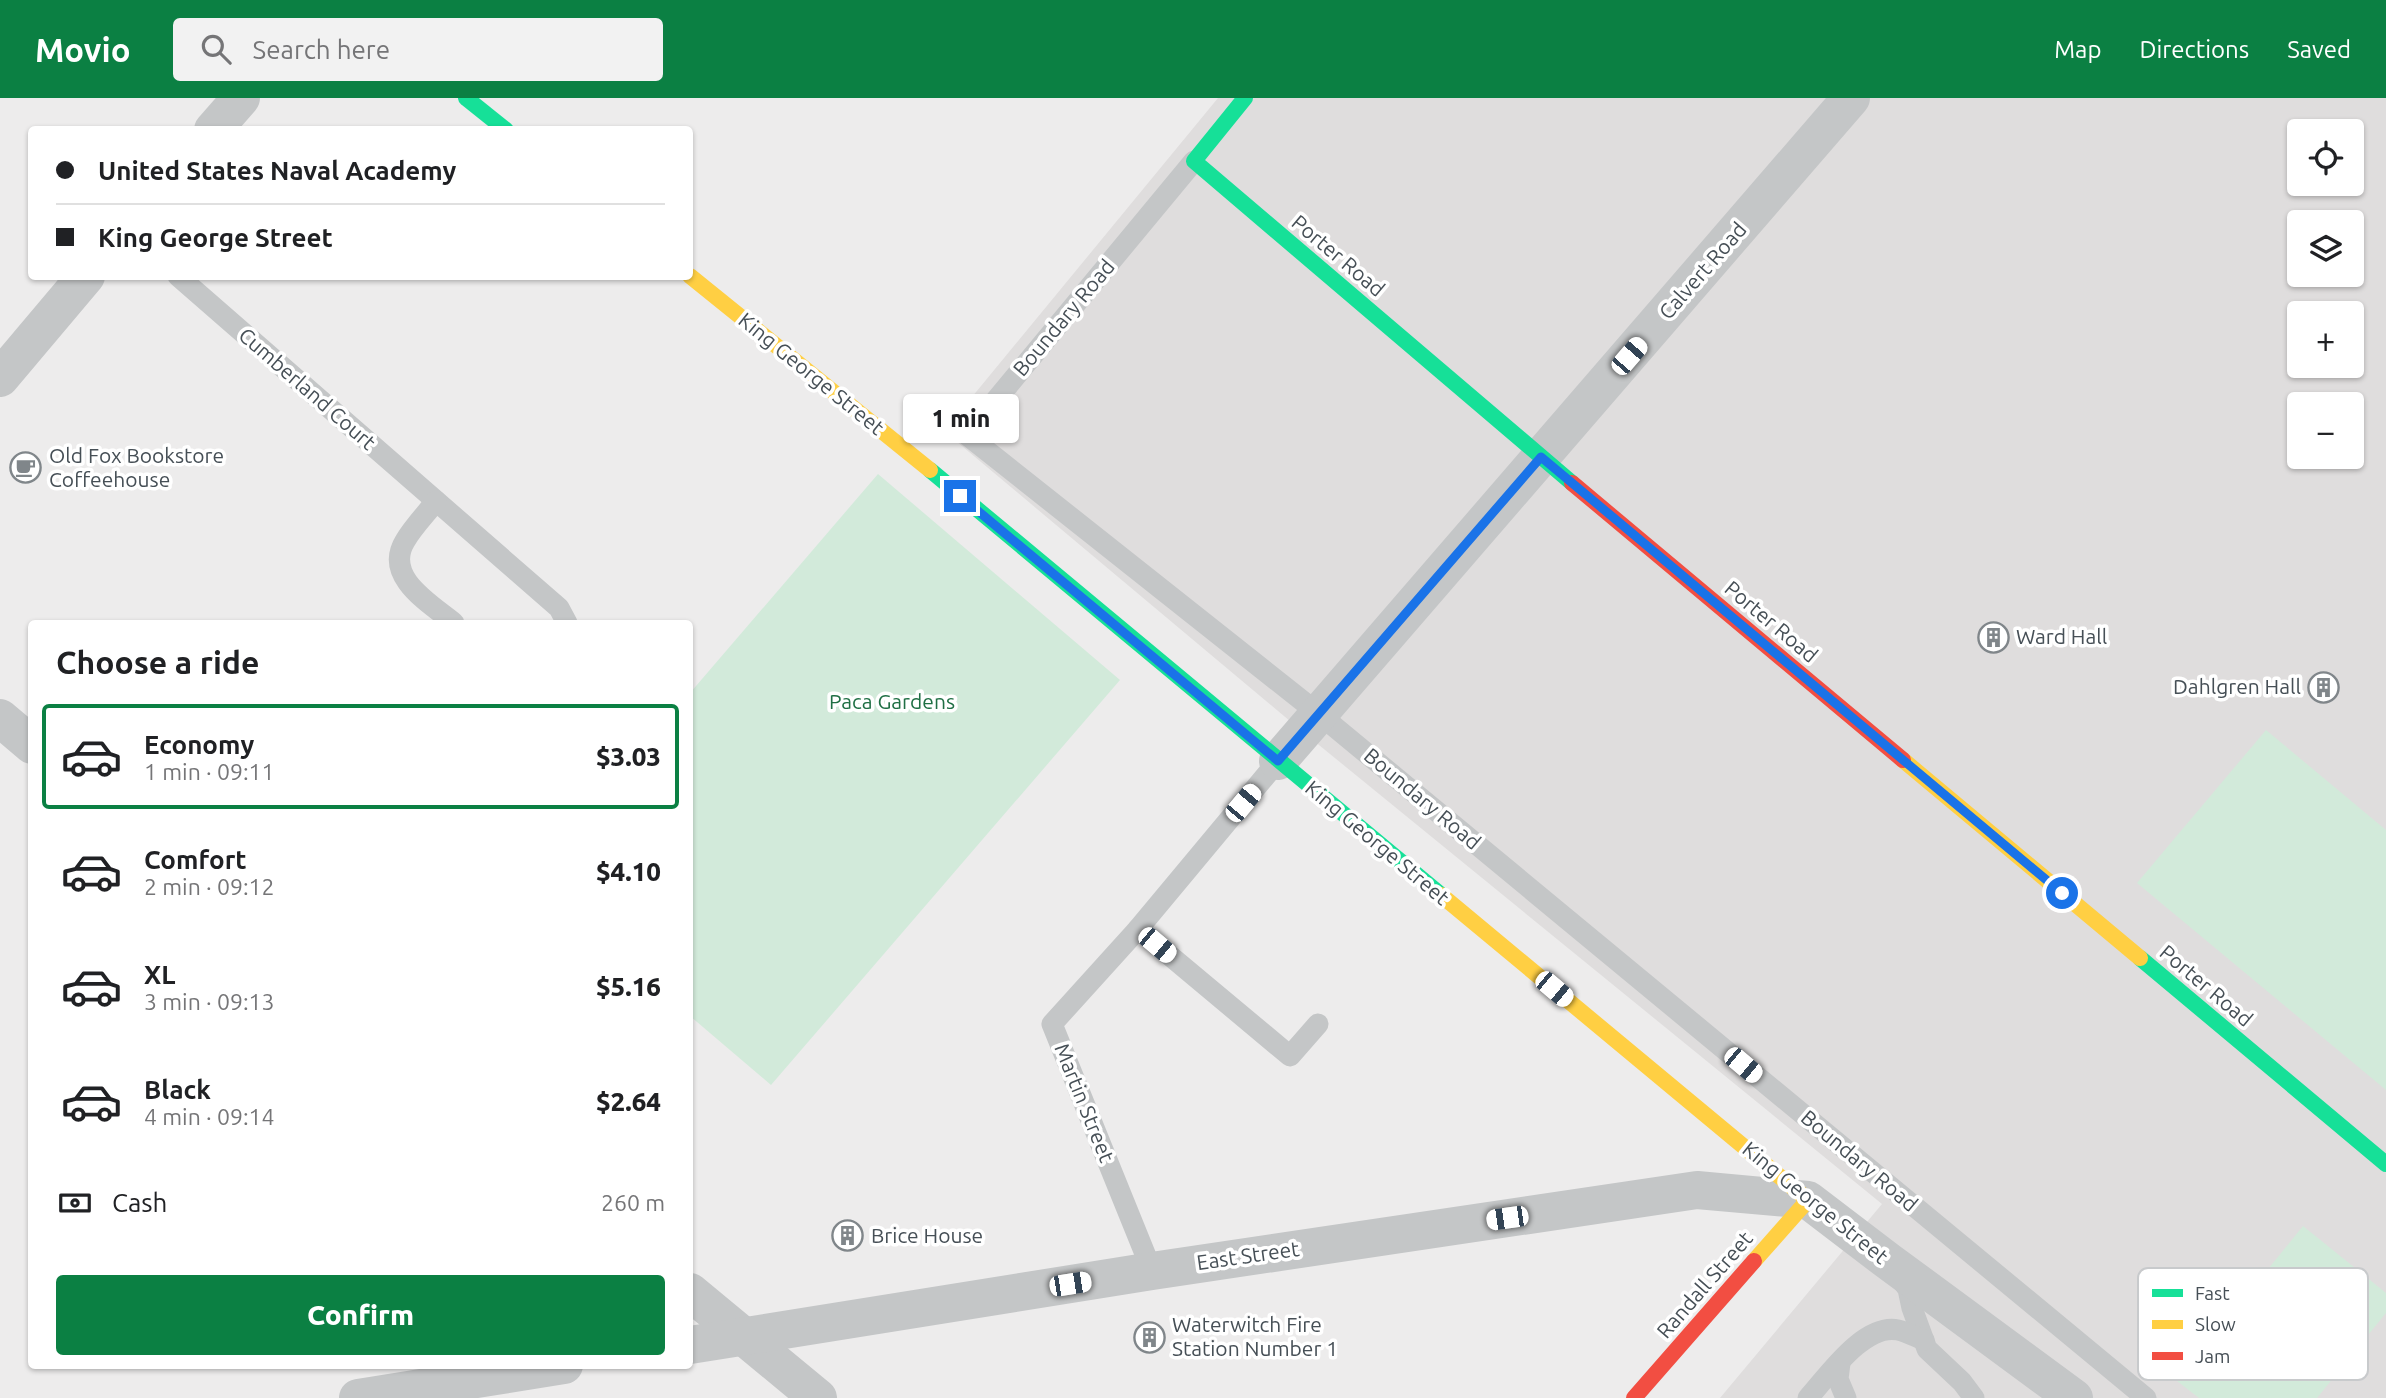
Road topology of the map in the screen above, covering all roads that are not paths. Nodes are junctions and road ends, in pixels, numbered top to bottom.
1 (241, 98) edge
2 (466, 98) edge
3 (1245, 98) edge
4 (1851, 98) edge
5 (216, 126) edge
6 (501, 126) edge
7 (1194, 160) junction
8 (693, 278) edge
9 (83, 280) edge
10 (183, 280) edge
11 (0, 378) edge
12 (1541, 457) junction
13 (436, 501) junction
14 (450, 620) edge
15 (566, 620) edge
16 (1319, 714) junction
17 (0, 718) edge
18 (28, 742) edge
19 (1278, 761) junction
20 (1138, 929) junction
21 (1318, 1024) dead end
22 (2386, 1164) edge
23 (1808, 1200) junction
24 (1888, 1261) junction
25 (1152, 1271) junction
26 (693, 1294) edge
27 (743, 1336) junction
28 (1924, 1340) junction
29 (693, 1344) edge
30 (1840, 1363) junction
31 (539, 1369) edge
32 (358, 1398) edge
33 (818, 1398) edge
34 (1634, 1398) edge
35 (1808, 1398) edge
36 (1846, 1398) edge
37 (1974, 1398) edge
38 (2074, 1398) edge
39 (2146, 1398) edge

1 - 5 street
2 - 6 street
3 - 7 street
4 - 12 street, Calvert Road
7 - 12 street, Porter Road
7 - 16 lane, Boundary Road
8 - 19 street, King George Street
9 - 11 street
10 - 13 lane, Cumberland Court
12 - 16 street, Calvert Road
12 - 22 street, Porter Road
13 - 14 lane
13 - 15 lane, Cumberland Court
16 - 19 street, Calvert Road
16 - 39 lane, Boundary Road
17 - 18 street
19 - 20 lane, Martin Street
19 - 23 street, King George Street
20 - 21 lane
20 - 25 lane, Martin Street
23 - 24 street, King George Street
23 - 25 street, East Street
23 - 34 street, Randall Street
24 - 28 lane
24 - 38 street, King George Street
25 - 27 street, East Street
26 - 27 street
27 - 29 street, East Street
27 - 33 street
28 - 30 lane
28 - 37 lane
30 - 35 lane
30 - 36 lane
31 - 32 street

